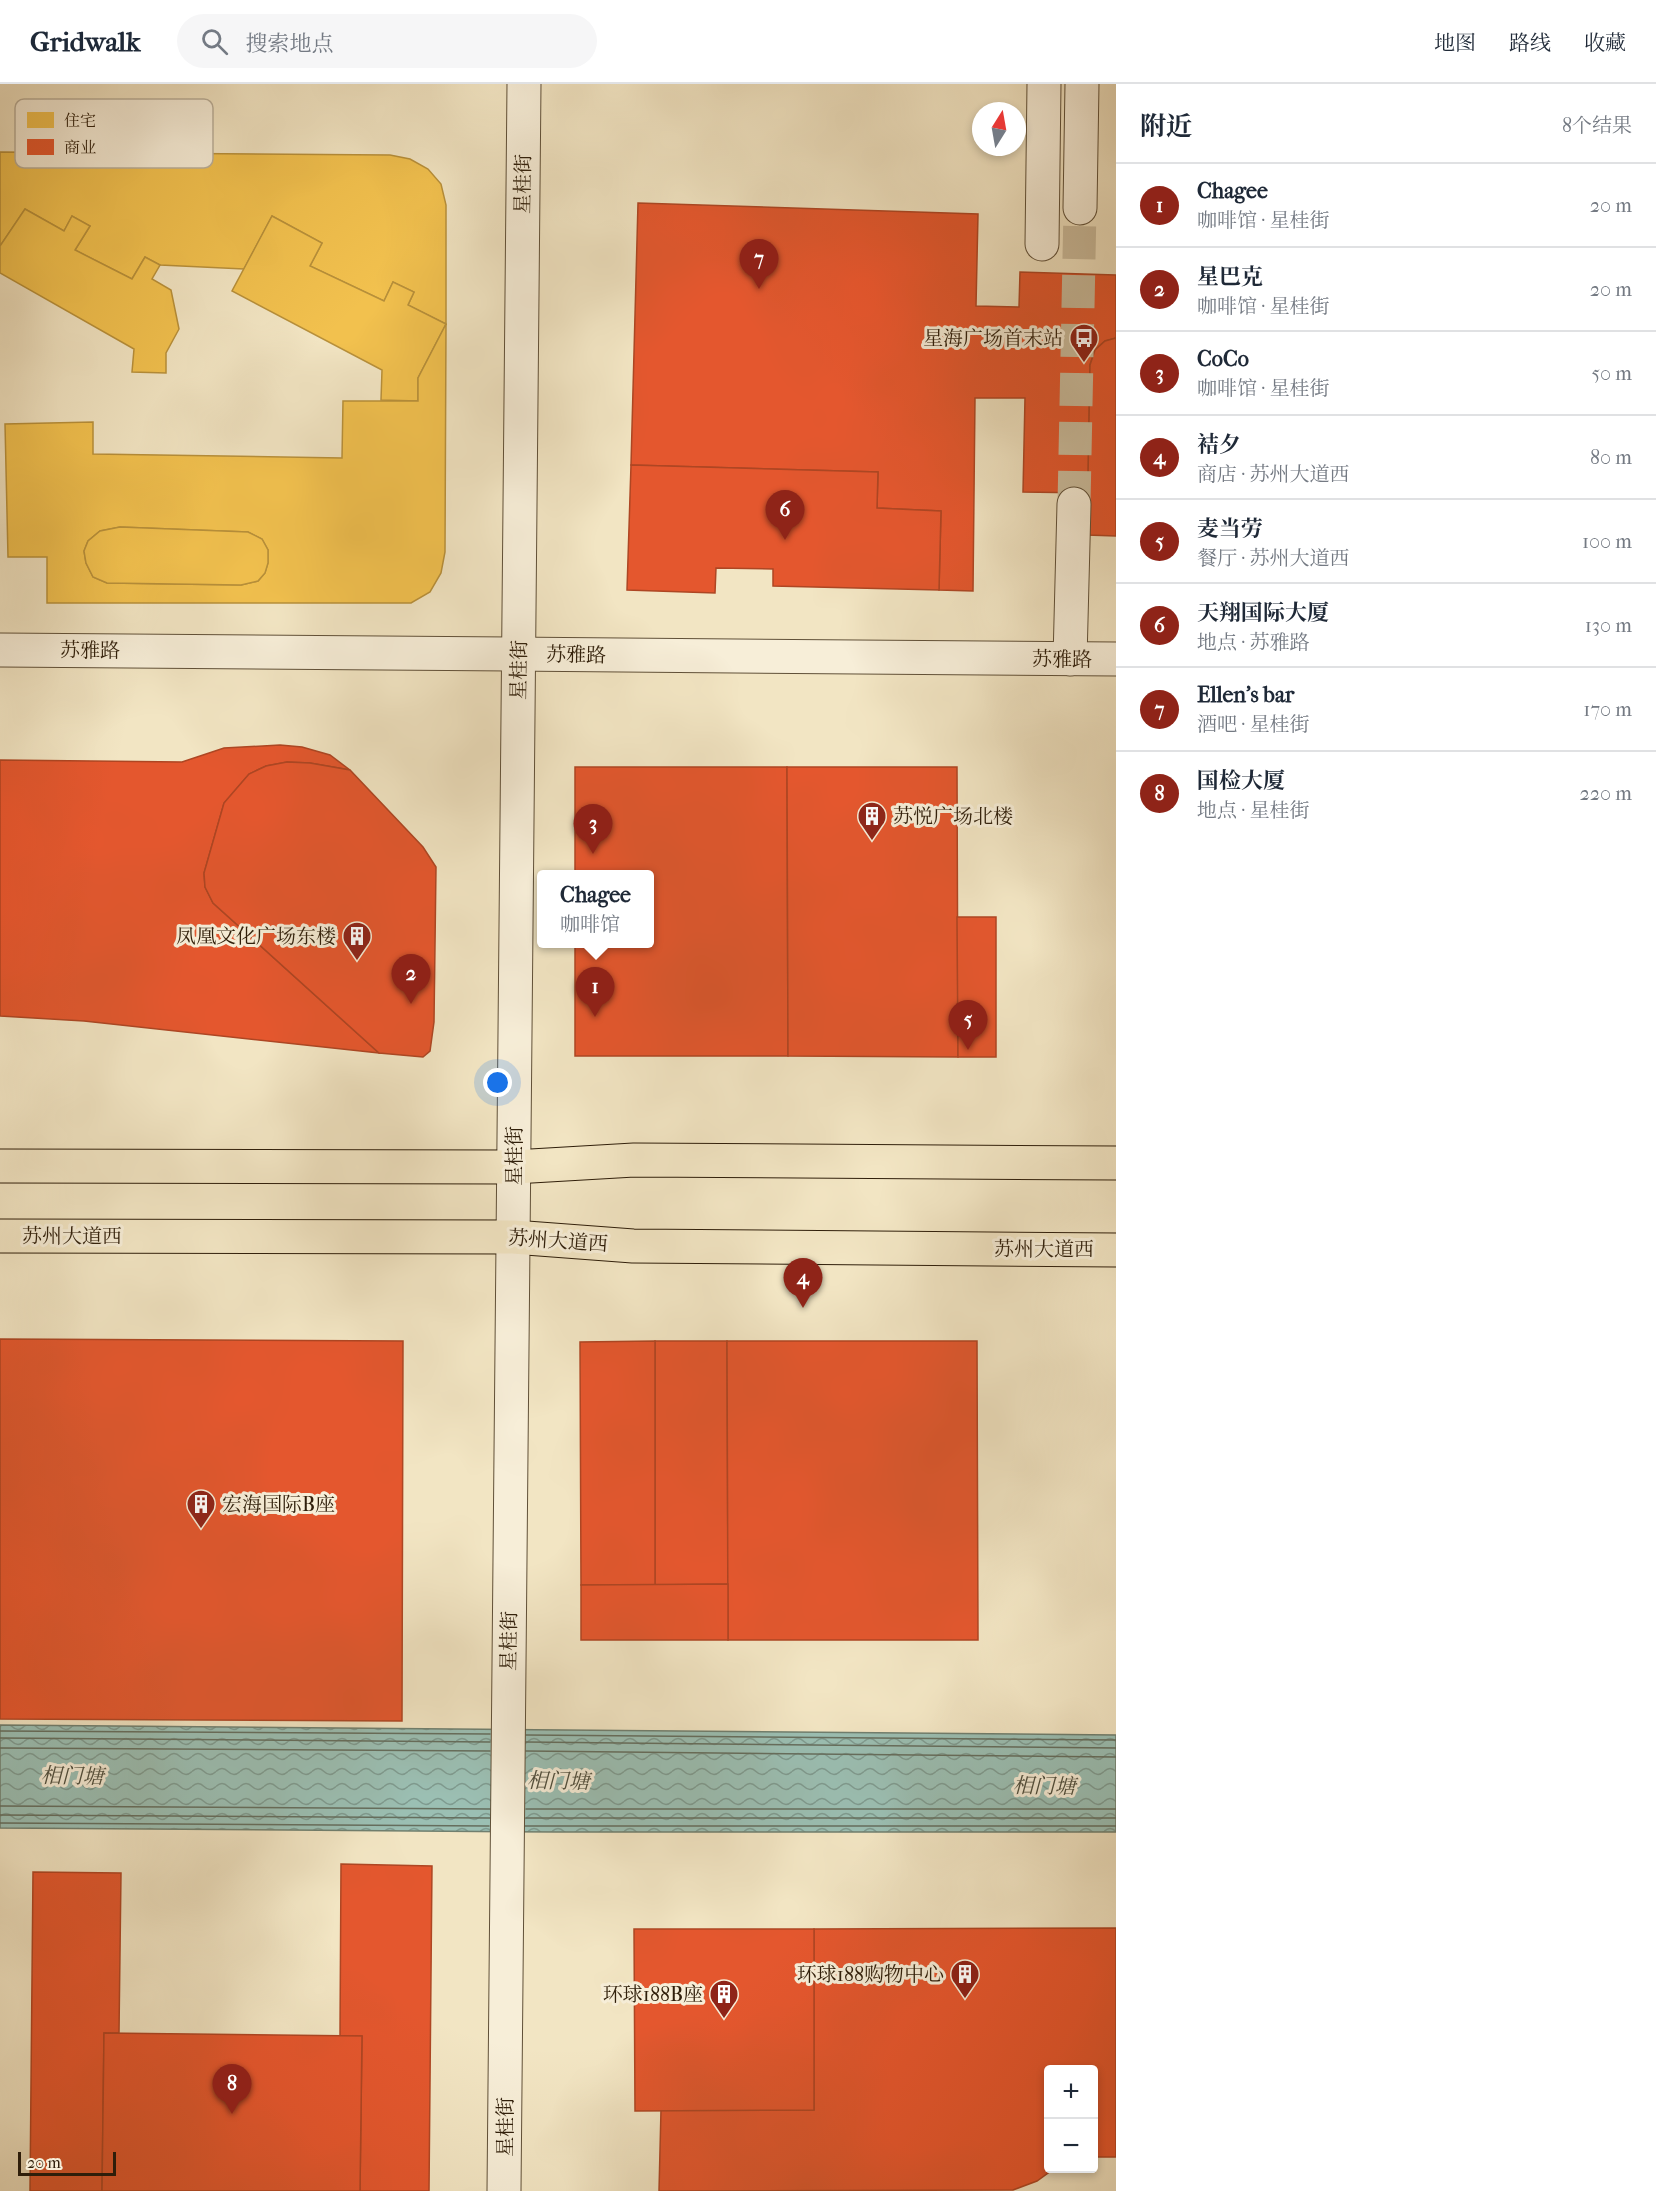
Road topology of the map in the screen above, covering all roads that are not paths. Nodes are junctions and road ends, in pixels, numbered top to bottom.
1 (524, 84) edge
2 (1044, 84) edge
3 (1082, 84) edge
4 (1080, 208) tunnel mouth
5 (1042, 244) dead end
6 (1074, 504) tunnel mouth
7 (0, 650) edge
8 (519, 654) junction
9 (1070, 659) junction
10 (1116, 659) edge
11 (1116, 1163) edge
12 (0, 1166) edge
13 (514, 1167) junction
14 (0, 1236) edge
15 (513, 1237) junction
16 (1116, 1250) edge
17 (504, 2191) edge

1 - 8 street, 星桂街
2 - 5 street
3 - 4 street
6 - 9 street
7 - 8 street, 苏雅路
8 - 9 street, 苏雅路
8 - 13 street, 星桂街
9 - 10 street, 苏雅路
11 - 13 main road
12 - 13 main road
13 - 15 street, 星桂街
14 - 15 main road, 苏州大道西
15 - 16 main road, 苏州大道西
15 - 17 street, 星桂街

